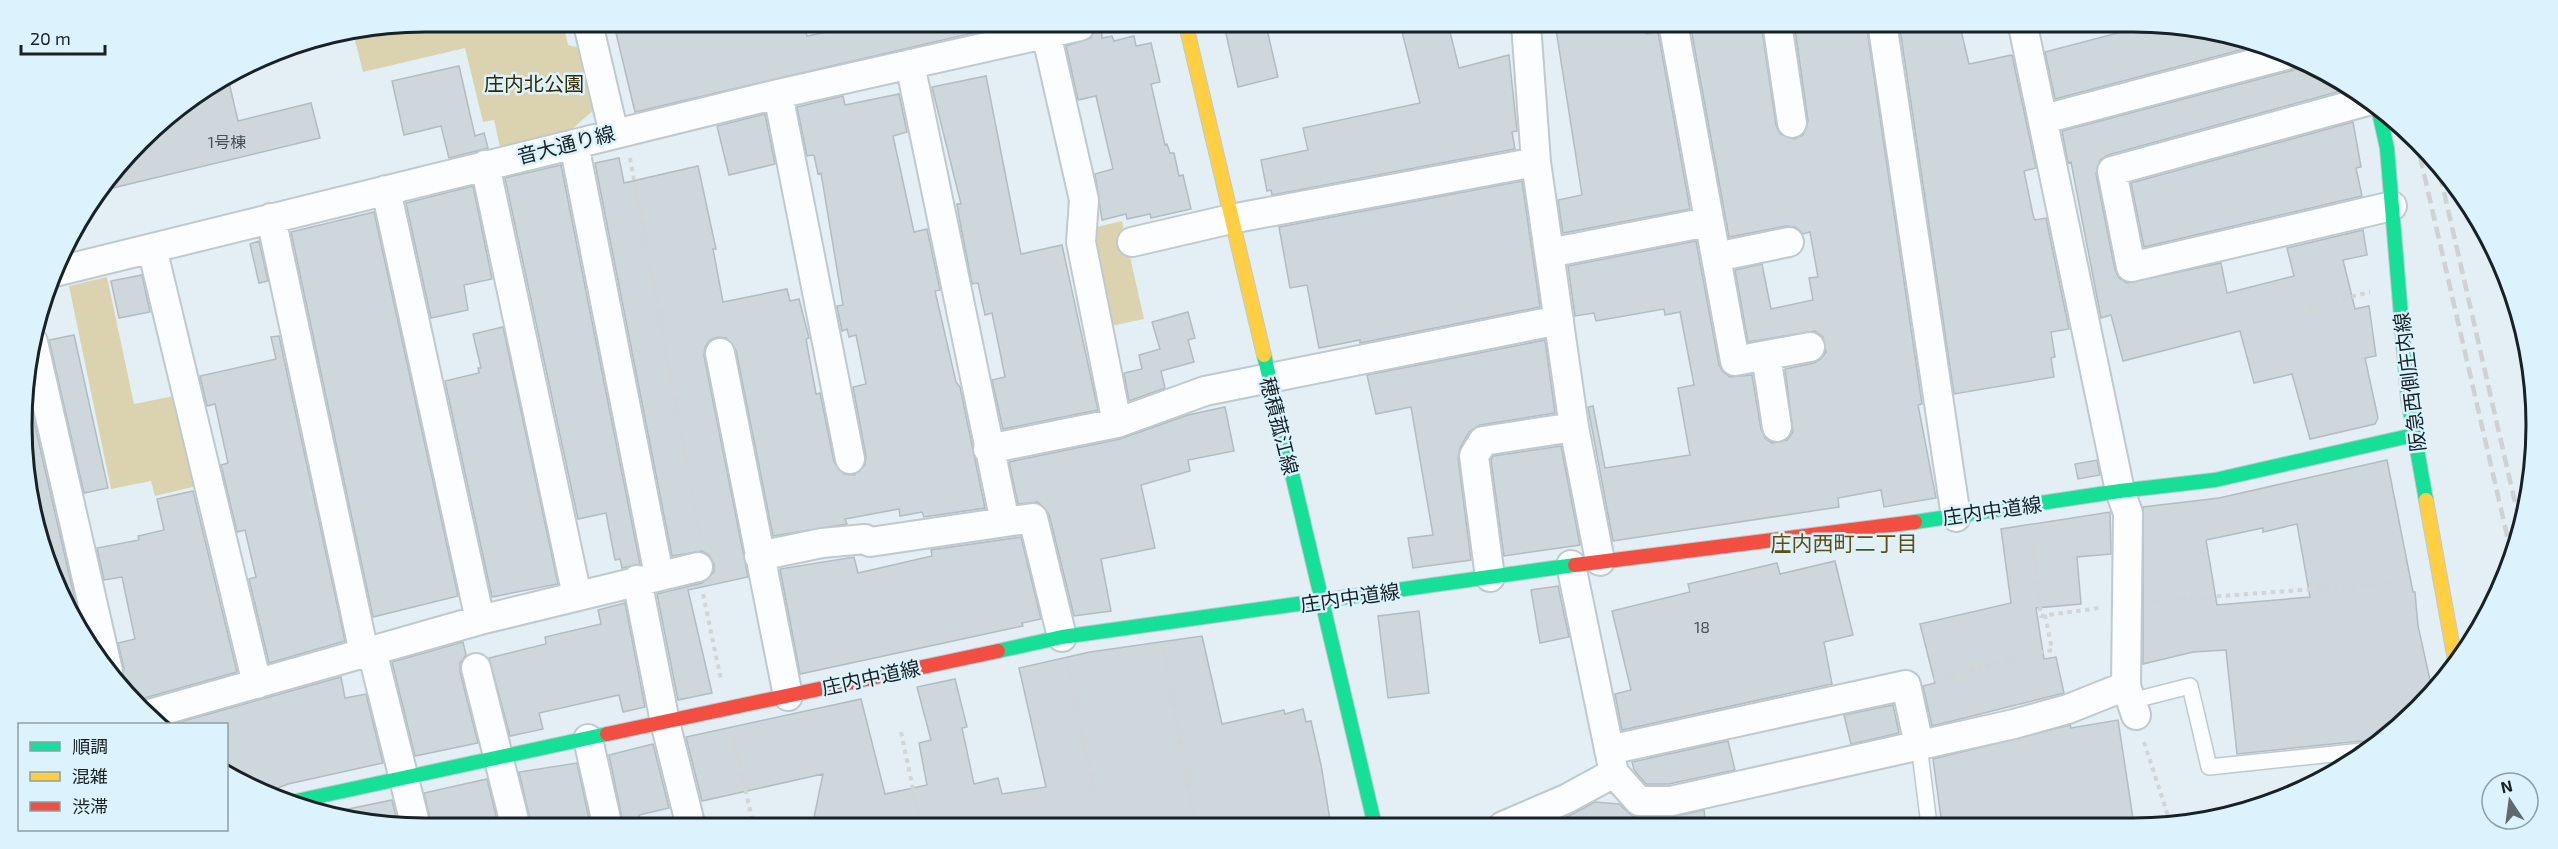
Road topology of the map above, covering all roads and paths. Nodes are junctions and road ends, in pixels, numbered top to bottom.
1 (590, 32) edge
2 (1051, 32) edge
3 (1188, 32) edge
4 (1527, 32) edge
5 (1675, 32) edge
6 (1778, 32) edge
7 (1883, 32) edge
8 (2024, 32) edge
9 (1046, 33) junction
10 (2276, 58) edge
11 (910, 64) junction
12 (778, 94) junction
13 (2360, 103) edge
14 (2044, 119) junction
15 (2381, 119) edge
16 (1792, 123) dead end
17 (619, 132) junction
18 (574, 144) junction
19 (1536, 162) junction
20 (485, 165) junction
21 (386, 190) junction
22 (2392, 206) junction
23 (271, 218) junction
24 (1231, 219) junction
25 (1708, 222) junction
26 (1132, 242) dead end
27 (1789, 242) dead end
28 (152, 248) junction
29 (1549, 253) junction
30 (1716, 257) junction
31 (63, 270) edge
32 (2380, 290) dead end
33 (2308, 308) dead end
34 (1559, 320) junction
35 (1810, 348) dead end
36 (720, 353) dead end
37 (1766, 355) junction
38 (37, 360) edge
39 (1268, 378) junction
40 (1117, 423) junction
41 (1574, 427) junction
42 (1777, 428) dead end
43 (2414, 435) junction
44 (988, 449) junction
45 (850, 459) dead end
46 (2120, 491) junction
47 (2028, 507) junction
48 (1956, 517) junction
49 (1005, 522) junction
50 (759, 556) junction
51 (1600, 561) junction
52 (1571, 566) junction
53 (698, 567) junction
54 (1490, 577) junction
55 (648, 578) junction
56 (2419, 581) dead end
57 (577, 596) junction
58 (1322, 602) junction
59 (2128, 604) junction
60 (2045, 615) junction
61 (480, 620) junction
62 (1159, 624) junction
63 (1062, 637) junction
64 (103, 650) edge
65 (368, 652) junction
66 (2454, 652) edge
67 (476, 668) dead end
68 (257, 684) junction
69 (1906, 686) junction
70 (788, 696) junction
71 (2131, 701) junction
72 (726, 709) junction
73 (157, 712) edge
74 (665, 722) junction
75 (901, 732) dead end
76 (588, 739) junction
77 (1919, 745) junction
78 (2350, 752) edge
79 (498, 758) junction
80 (1611, 761) junction
81 (404, 778) junction
82 (317, 802) edge
83 (2168, 816) edge
84 (414, 818) edge
85 (513, 818) edge
86 (606, 818) edge
87 (689, 818) edge
88 (752, 818) edge
89 (919, 818) edge
90 (1099, 818) edge
91 (1195, 818) edge
92 (1374, 818) edge
93 (1522, 818) edge
94 (1928, 818) edge

1 - 17 street
2 - 9 street, 音大通り線
3 - 24 street, 穂積菰江線
4 - 19 street
5 - 25 street
6 - 16 street
7 - 48 street
8 - 14 street
9 - 11 street, 音大通り線
9 - 40 street
10 - 14 street
11 - 12 street, 音大通り線
11 - 44 street
12 - 17 street, 音大通り線
12 - 45 street
13 - 22 street
14 - 46 street
15 - 22 street, 阪急西側庄内線
17 - 18 street, 音大通り線
17 - 53 path
18 - 20 street, 音大通り線
18 - 55 street
19 - 24 street
19 - 29 street
20 - 21 street, 音大通り線
20 - 57 street
21 - 23 street, 音大通り線
21 - 61 street
22 - 43 street, 阪急西側庄内線
23 - 28 street, 音大通り線
23 - 65 street
24 - 26 street
24 - 39 street, 穂積菰江線
25 - 29 street
25 - 30 street
27 - 30 street
28 - 31 street, 音大通り線
28 - 68 street
29 - 34 street
30 - 37 street
32 - 33 path
34 - 39 street
34 - 41 street
35 - 37 street
36 - 50 street
37 - 42 street
38 - 64 street
39 - 40 street
39 - 58 street, 穂積菰江線
40 - 44 street
41 - 51 street
41 - 54 street
43 - 46 street, 庄内中道線
43 - 66 street, 阪急西側庄内線
44 - 49 street
46 - 47 street, 庄内中道線
46 - 59 street
47 - 48 street, 庄内中道線
47 - 60 path
48 - 51 street, 庄内中道線
49 - 50 street
49 - 63 street
50 - 70 street
51 - 52 street, 庄内中道線
52 - 54 street, 庄内中道線
52 - 80 street
53 - 55 street
53 - 72 path
54 - 58 street, 庄内中道線
55 - 57 street
55 - 74 street
56 - 59 path
57 - 61 street
58 - 62 street, 庄内中道線
58 - 92 street, 穂積菰江線
59 - 60 path
59 - 71 street
60 - 69 path
61 - 65 street
62 - 63 street, 庄内中道線
62 - 91 path
63 - 70 street, 庄内中道線
63 - 90 path
65 - 68 street
65 - 81 street
67 - 79 street
68 - 73 street
69 - 77 street
69 - 80 street
70 - 72 street, 庄内中道線
71 - 77 street
71 - 78 lane
71 - 83 path
72 - 74 street, 庄内中道線
72 - 88 path
74 - 76 street, 庄内中道線
74 - 87 street
75 - 89 path
76 - 79 street, 庄内中道線
76 - 86 street
77 - 80 street
77 - 94 lane
79 - 81 street, 庄内中道線
79 - 85 street
80 - 93 street
81 - 82 street, 庄内中道線
81 - 84 street

